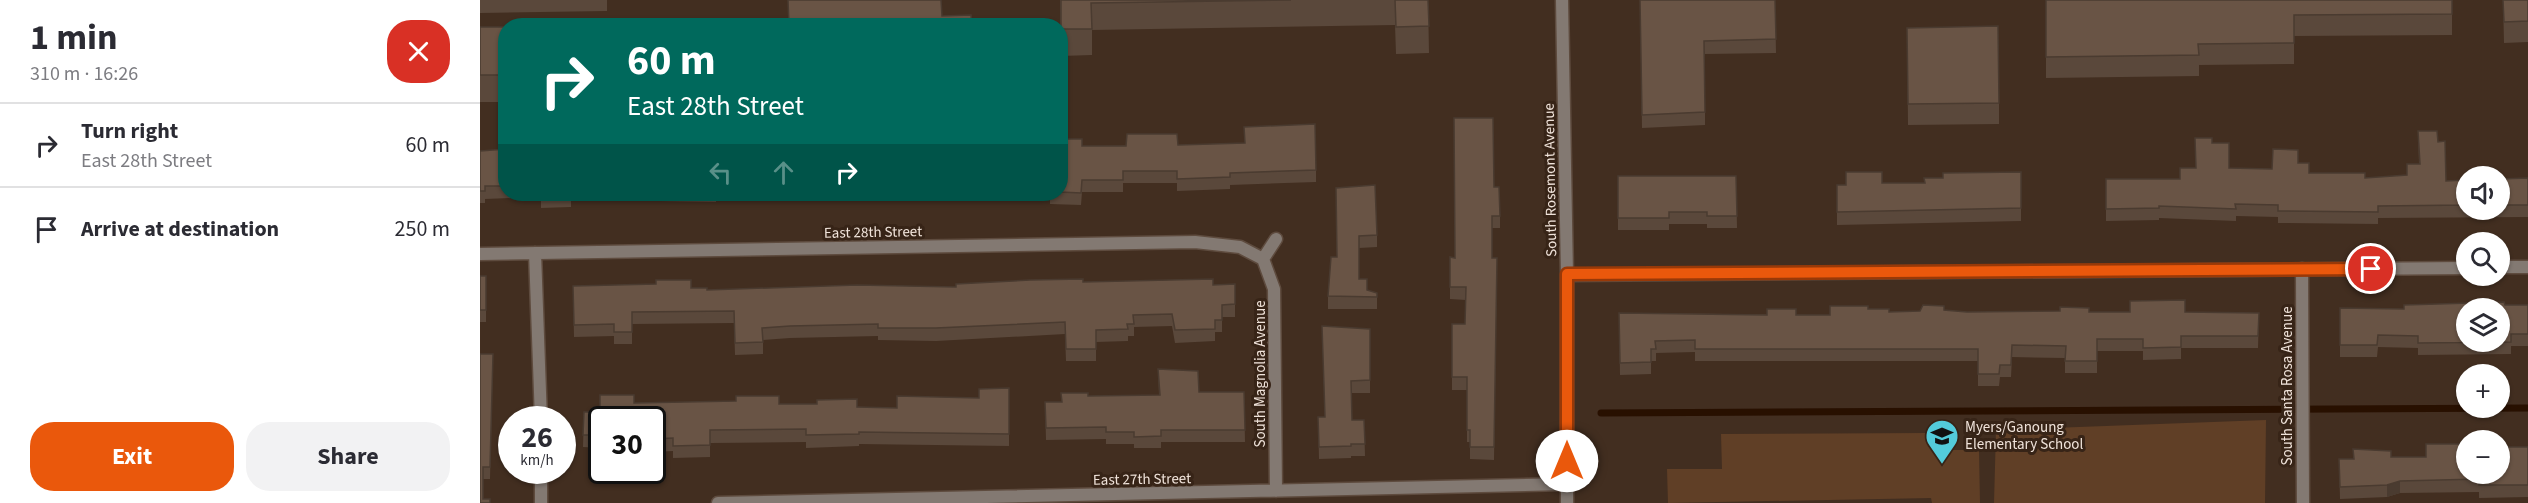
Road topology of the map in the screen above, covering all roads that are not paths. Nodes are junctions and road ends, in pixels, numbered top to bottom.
1 (1562, 0) edge
2 (1276, 239) dead end
3 (535, 253) junction
4 (480, 254) edge
5 (1263, 259) junction
6 (2510, 267) edge
7 (2528, 267) edge
8 (2456, 268) edge
9 (2302, 269) junction
10 (1567, 274) junction
11 (540, 406) edge
12 (541, 484) edge
13 (1567, 484) junction
14 (1276, 490) junction
15 (540, 503) edge
16 (718, 503) edge
17 (1567, 503) edge
18 (2303, 503) edge

1 - 10 street, South Rosemont Avenue
2 - 5 street
3 - 4 street, East 28th Street
3 - 5 street, East 28th Street
3 - 11 street
5 - 14 street, South Magnolia Avenue
6 - 7 street
8 - 9 street
9 - 10 street
9 - 18 street, South Santa Rosa Avenue
10 - 13 street, South Rosemont Avenue
12 - 15 street
13 - 14 street, East 27th Street
13 - 17 street, South Rosemont Avenue
14 - 16 street, East 27th Street

